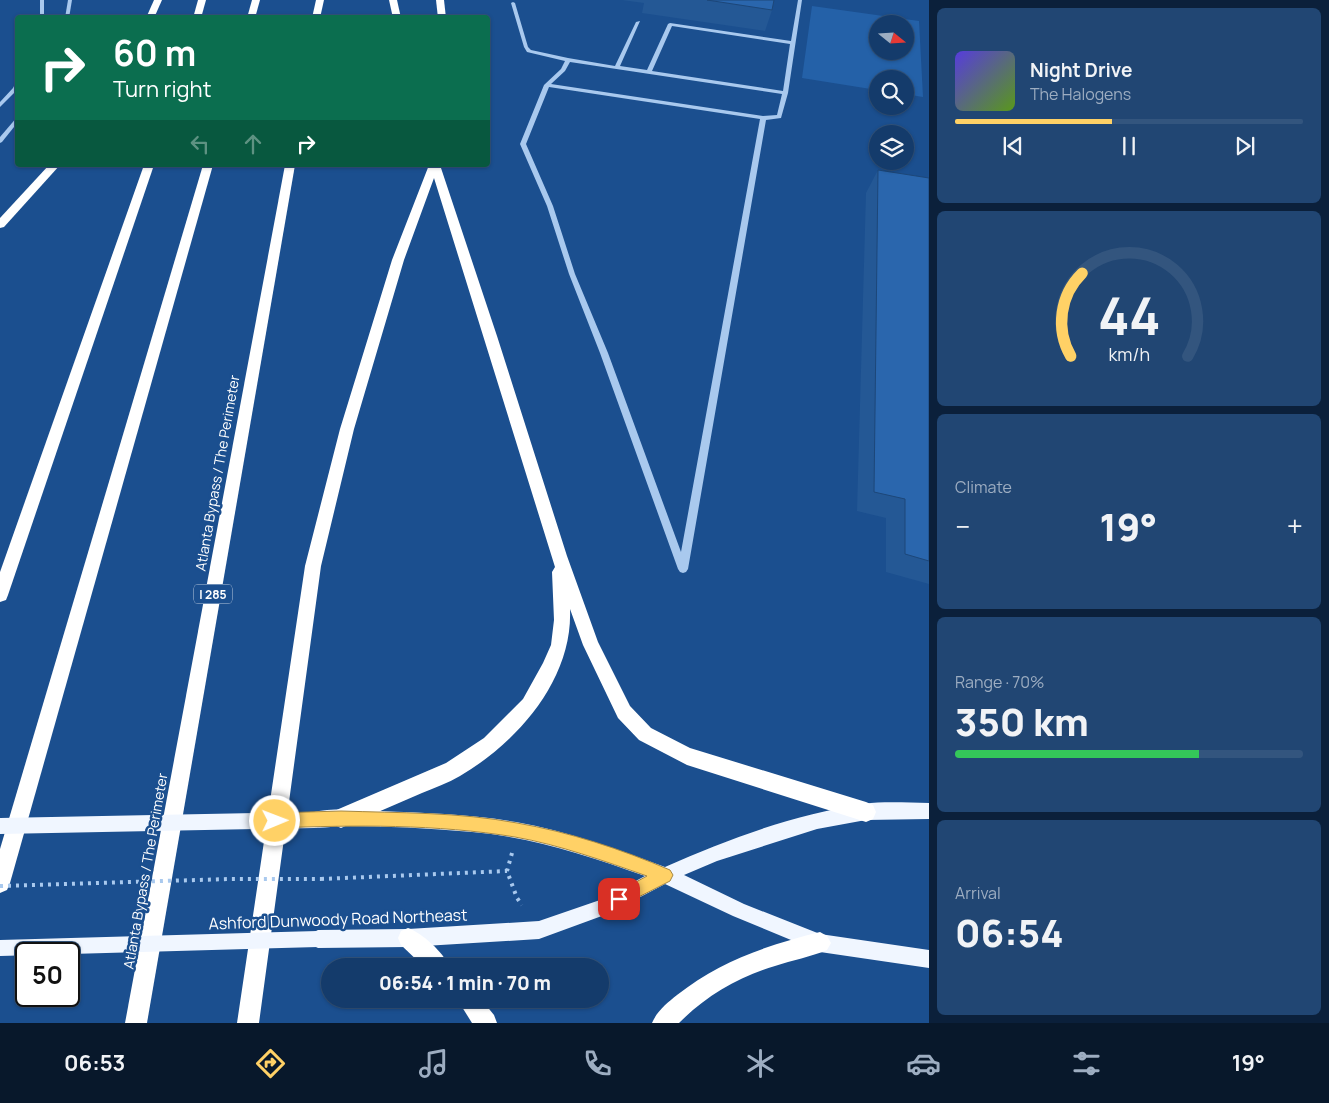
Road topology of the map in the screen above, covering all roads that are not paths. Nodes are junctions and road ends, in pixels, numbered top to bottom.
1 (42, 0) edge
2 (70, 0) edge
3 (158, 0) edge
4 (202, 0) edge
5 (256, 0) edge
6 (320, 0) edge
7 (393, 0) edge
8 (800, 0) edge
9 (440, 1) edge
10 (513, 3) dead end
11 (42, 15) edge
12 (67, 15) edge
13 (151, 15) edge
14 (198, 15) edge
15 (251, 15) edge
16 (317, 15) edge
17 (396, 15) edge
18 (442, 15) edge
19 (638, 22) dead end
20 (793, 42) junction
21 (568, 60) junction
22 (617, 67) junction
23 (649, 72) junction
24 (548, 85) junction
25 (15, 89) edge
26 (785, 93) junction
27 (0, 105) edge
28 (763, 118) junction
29 (15, 122) edge
30 (0, 141) edge
31 (53, 167) edge
32 (148, 167) edge
33 (207, 167) edge
34 (290, 167) edge
35 (434, 167) edge
36 (436, 167) edge
37 (0, 225) edge
38 (559, 556) junction
39 (0, 595) edge
40 (929, 811) edge
41 (866, 812) junction
42 (341, 818) junction
43 (0, 826) edge
44 (665, 875) junction
45 (0, 884) edge
46 (408, 938) junction
47 (820, 943) junction
48 (0, 948) edge
49 (429, 958) edge
50 (929, 959) edge
51 (475, 1008) edge
52 (136, 1023) edge
53 (248, 1023) edge
54 (486, 1023) edge
55 (663, 1023) edge

1 - 11 street
2 - 12 street
3 - 13 highway
4 - 14 highway
5 - 15 highway
6 - 16 highway
7 - 17 highway
8 - 20 street
9 - 18 highway
10 - 21 street
19 - 22 street
20 - 23 street
20 - 26 street
21 - 22 street
21 - 24 street
22 - 23 street
23 - 26 street
24 - 28 street
24 - 28 lane
25 - 27 street
26 - 28 street
29 - 30 street
31 - 37 highway
32 - 39 highway
33 - 45 highway
34 - 52 highway, Atlanta Bypass / The Perimeter / I 285
35 - 53 highway
36 - 38 highway
38 - 41 highway
38 - 42 highway
40 - 41 main road, Ashford Dunwoody Road Northeast
41 - 44 main road, Ashford Dunwoody Road Northeast
42 - 43 main road, bridge
42 - 44 main road
44 - 46 main road, Ashford Dunwoody Road Northeast
44 - 47 main road
46 - 48 main road, Ashford Dunwoody Road Northeast, bridge
46 - 49 highway
47 - 50 main road
47 - 55 highway
51 - 54 highway

